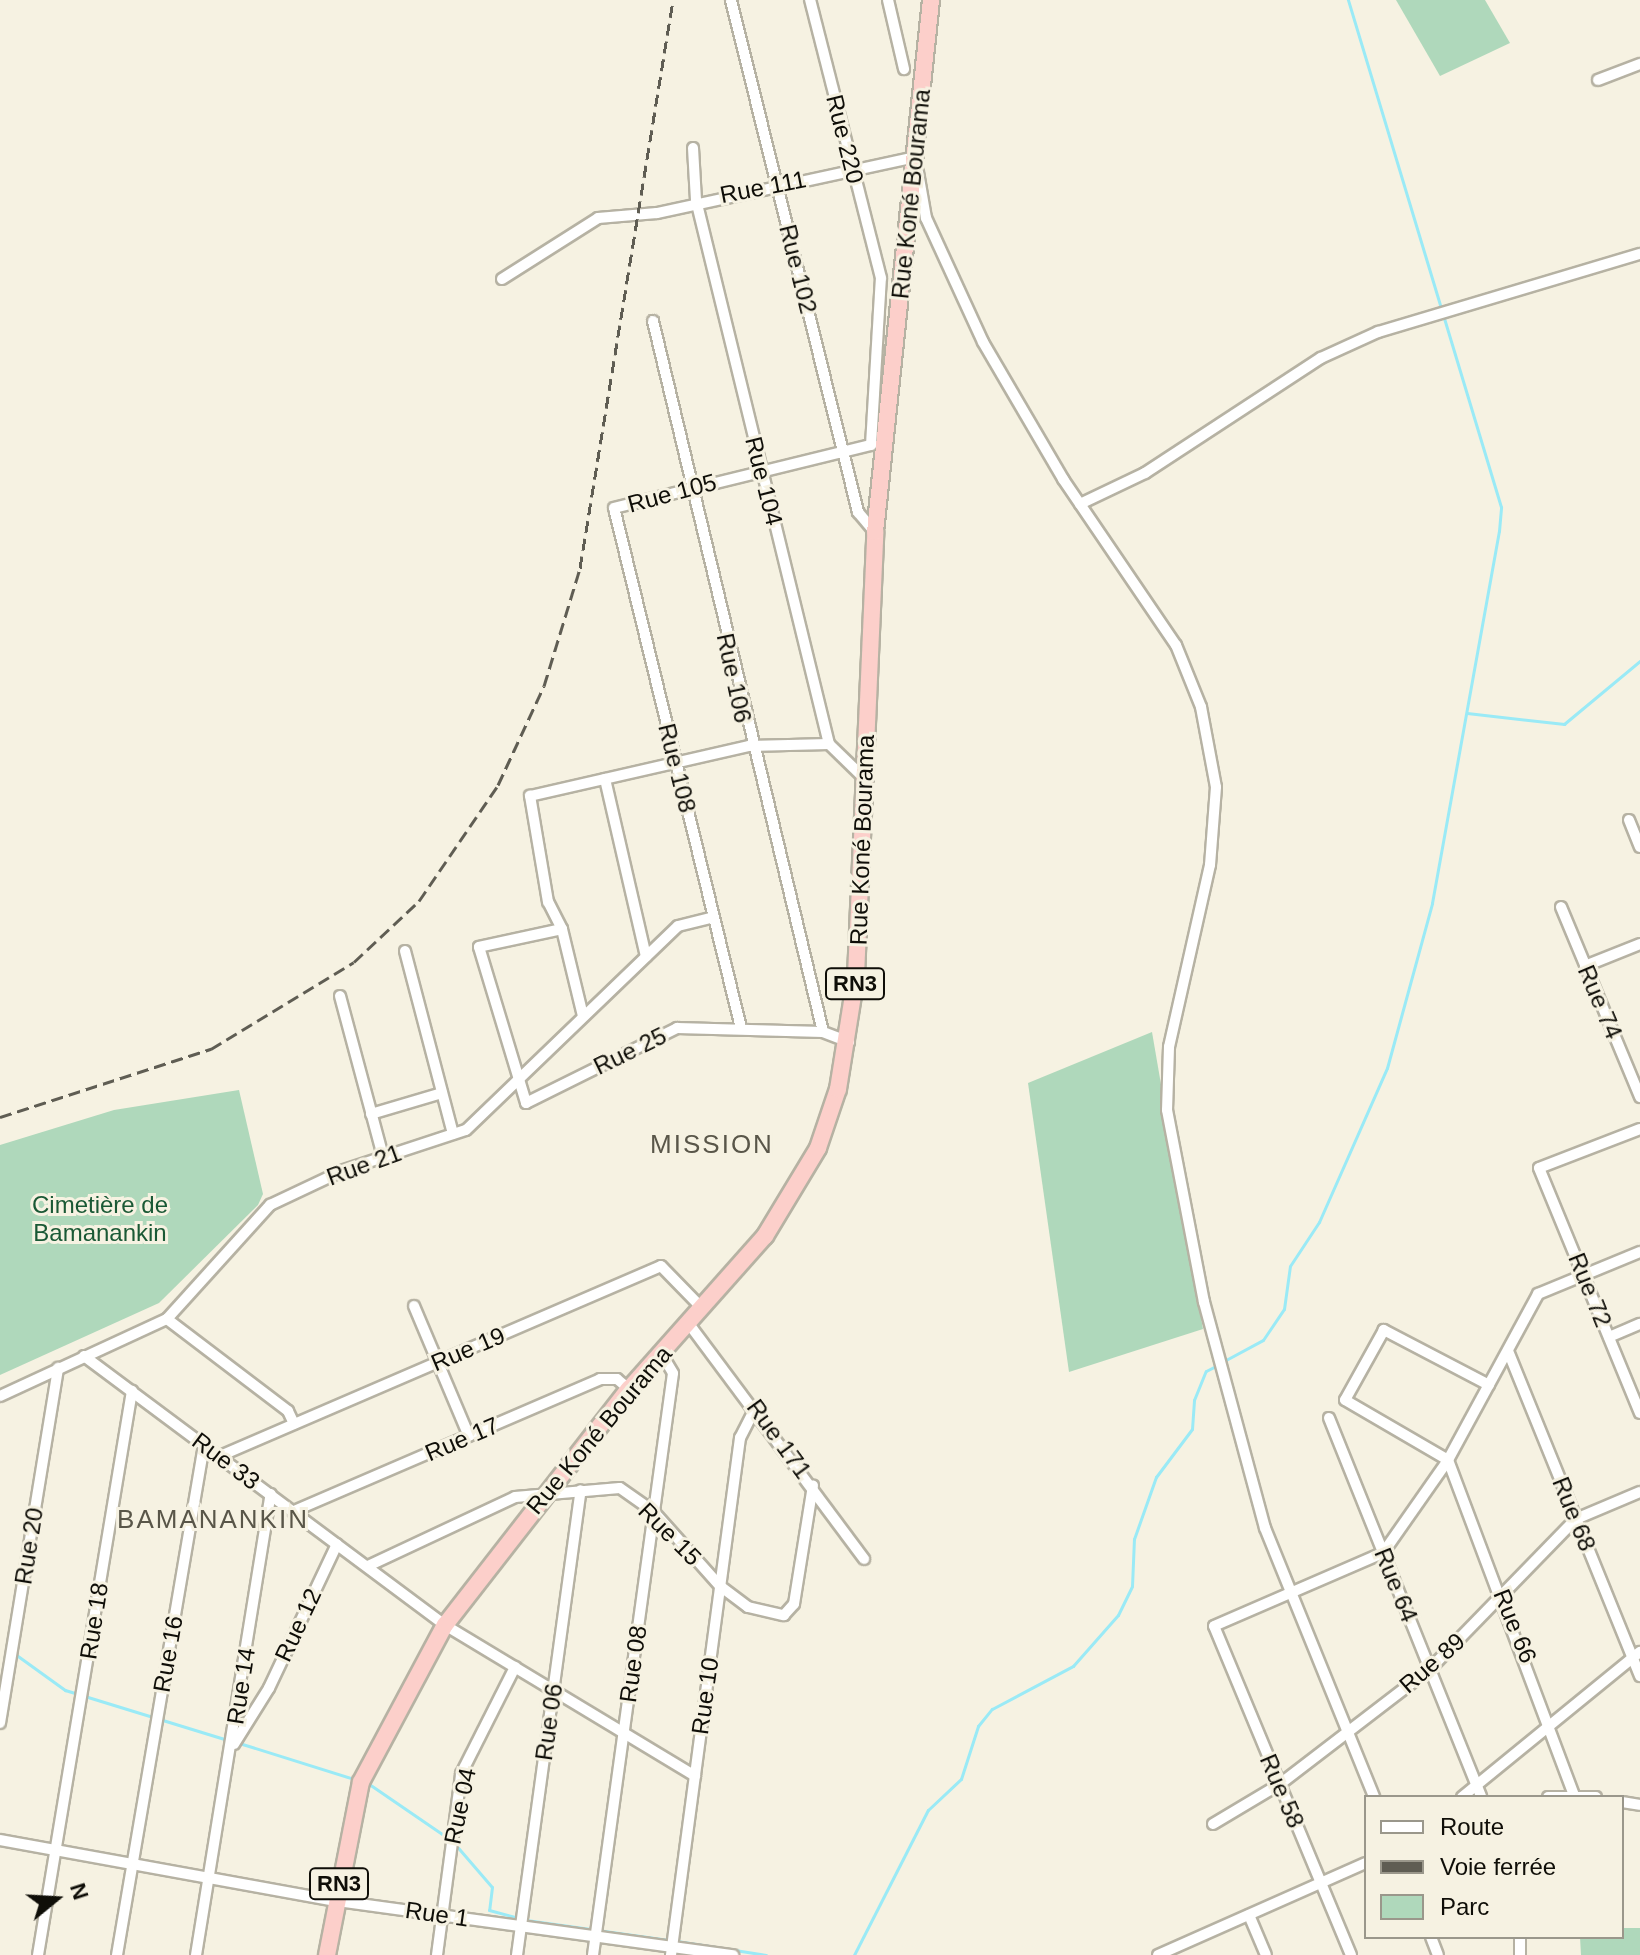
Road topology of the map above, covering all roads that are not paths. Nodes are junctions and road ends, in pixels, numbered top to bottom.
1 (731, 0) edge
2 (810, 0) edge
3 (888, 0) edge
4 (931, 0) edge
5 (1640, 64) edge
6 (904, 69) dead end
7 (1598, 80) dead end
8 (693, 148) dead end
9 (916, 154) junction
10 (852, 168) junction
11 (777, 186) junction
12 (696, 200) junction
13 (1640, 254) edge
14 (502, 279) dead end
15 (653, 321) dead end
16 (871, 445) joint
17 (843, 452) junction
18 (761, 468) junction
19 (693, 489) junction
20 (1080, 504) junction
21 (614, 508) joint
22 (875, 532) junction
23 (829, 744) junction
24 (749, 746) junction
25 (676, 763) junction
26 (864, 778) junction
27 (605, 779) junction
28 (1629, 820) dead end
29 (1640, 847) edge
30 (1561, 907) dead end
31 (714, 917) junction
32 (562, 929) junction
33 (1640, 944) edge
34 (405, 951) dead end
35 (646, 956) junction
36 (1585, 966) junction
37 (340, 996) dead end
38 (583, 1016) junction
39 (741, 1028) junction
40 (823, 1032) junction
41 (849, 1042) junction
42 (517, 1078) junction
43 (442, 1093) junction
44 (1640, 1097) edge
45 (371, 1114) junction
46 (1640, 1129) edge
47 (453, 1134) junction
48 (383, 1157) junction
49 (1640, 1252) edge
50 (1583, 1275) junction
51 (414, 1306) dead end
52 (703, 1309) junction
53 (167, 1319) junction
54 (689, 1324) junction
55 (1640, 1324) edge
56 (1609, 1337) junction
57 (1508, 1351) junction
58 (661, 1353) junction
59 (84, 1356) junction
60 (438, 1362) junction
61 (58, 1368) junction
62 (1489, 1385) junction
63 (629, 1389) junction
64 (132, 1391) junction
65 (0, 1396) edge
66 (756, 1407) junction
67 (1640, 1413) edge
68 (1329, 1418) dead end
69 (294, 1424) junction
70 (469, 1436) junction
71 (204, 1445) junction
72 (220, 1456) junction
73 (1448, 1460) junction
74 (813, 1486) junction
75 (581, 1490) junction
76 (546, 1491) junction
77 (1640, 1492) edge
78 (271, 1494) junction
79 (294, 1511) junction
80 (654, 1512) junction
81 (1576, 1519) junction
82 (337, 1544) junction
83 (1383, 1553) junction
84 (864, 1559) dead end
85 (368, 1566) junction
86 (720, 1586) junction
87 (1292, 1593) junction
88 (1503, 1597) junction
89 (445, 1625) junction
90 (1636, 1654) edge
91 (515, 1667) junction
92 (1430, 1669) junction
93 (1640, 1676) edge
94 (553, 1690) junction
95 (1552, 1721) junction
96 (0, 1723) edge
97 (1348, 1731) junction
98 (624, 1732) junction
99 (231, 1745) junction
100 (695, 1776) junction
101 (1280, 1784) junction
102 (1476, 1785) junction
103 (1373, 1795) edge
104 (1464, 1795) edge
105 (1480, 1795) edge
106 (1576, 1795) edge
107 (1213, 1824) dead end
108 (0, 1840) edge
109 (56, 1850) junction
110 (133, 1863) junction
111 (1364, 1864) edge
112 (209, 1877) junction
113 (1321, 1883) junction
114 (337, 1901) junction
115 (442, 1915) junction
116 (1249, 1915) junction
117 (521, 1926) junction
118 (596, 1936) junction
119 (671, 1951) edge
120 (38, 1955) edge
121 (117, 1955) edge
122 (196, 1955) edge
123 (327, 1955) edge
124 (437, 1955) edge
125 (517, 1955) edge
126 (593, 1955) edge
127 (733, 1955) edge
128 (1158, 1955) edge
129 (1266, 1955) edge
130 (1351, 1955) edge

1 - 11 street, Rue 102
2 - 10 street, Rue 220
3 - 6 street
4 - 9 highway, Rue Koné Bourama / RN3
5 - 7 street
8 - 12 street, Rue 104
9 - 10 street, Rue 111
9 - 20 street
9 - 22 highway, Rue Koné Bourama / RN3
10 - 11 street, Rue 111
10 - 16 street, Rue 220
11 - 12 street, Rue 111
11 - 17 street, Rue 102
12 - 14 street, Rue 111
12 - 18 street, Rue 104
13 - 20 street
15 - 19 street, Rue 106
16 - 17 street, Rue 105
17 - 18 street, Rue 105
17 - 22 street, Rue 102
18 - 19 street, Rue 105
18 - 23 street, Rue 104
19 - 21 street, Rue 105
19 - 24 street, Rue 106
20 - 87 street
21 - 25 street, Rue 108
22 - 26 highway, Rue Koné Bourama / RN3
23 - 24 street
23 - 26 street, Rue 104
24 - 25 street
24 - 40 street, Rue 106
25 - 27 street
25 - 31 street, Rue 108
26 - 41 highway, Rue Koné Bourama / RN3
27 - 32 street
27 - 35 street
28 - 29 street
30 - 36 street, Rue 74
31 - 35 street, Rue 21
31 - 39 street, Rue 108
32 - 38 street
32 - 42 street
33 - 36 street
34 - 43 street
35 - 38 street, Rue 21
36 - 44 street, Rue 74
37 - 45 street
38 - 42 street, Rue 21
39 - 40 street, Rue 25
39 - 42 street, Rue 25
40 - 41 street, Rue 25
41 - 52 highway, Rue Koné Bourama / RN3
42 - 47 street, Rue 21
43 - 45 street
43 - 47 street
45 - 48 street
46 - 50 street, Rue 72
47 - 48 street, Rue 21
48 - 53 street, Rue 21
49 - 50 street
50 - 56 street, Rue 72
50 - 57 street
51 - 60 street
52 - 54 highway, Rue Koné Bourama / RN3
52 - 60 street, Rue 19
53 - 59 street, Rue 21
53 - 69 street
54 - 58 highway, Rue Koné Bourama / RN3
54 - 66 street, Rue 171
55 - 56 street
56 - 67 street, Rue 72
57 - 62 street
57 - 81 street, Rue 68
58 - 63 highway, Rue Koné Bourama / RN3
58 - 80 street, Rue 08
59 - 61 street, Rue 21
59 - 64 street, Rue 33
60 - 69 street, Rue 19
60 - 70 street
61 - 65 street, Rue 21
61 - 96 street, Rue 20
62 - 73 street
62 - 73 street
63 - 70 street, Rue 17
63 - 76 highway, Rue Koné Bourama / RN3
64 - 71 street, Rue 33
64 - 109 street, Rue 18
66 - 74 street, Rue 171
66 - 86 street, Rue 10
68 - 83 street, Rue 64
69 - 72 street, Rue 19
70 - 79 street, Rue 17
71 - 72 street, Rue 33
71 - 110 street, Rue 16
72 - 78 street, Rue 33
73 - 83 street
73 - 88 street, Rue 66
74 - 84 street, Rue 171
74 - 86 street, Rue 15
75 - 76 street, Rue 15
75 - 80 street, Rue 15
75 - 94 street, Rue 06
76 - 85 street, Rue 15
76 - 89 highway, Rue Koné Bourama / RN3
77 - 81 street, Rue 89
78 - 79 street, Rue 33
78 - 99 street, Rue 14
79 - 82 street, Rue 33
80 - 86 street, Rue 15
80 - 98 street, Rue 08
81 - 88 street, Rue 89
81 - 90 street, Rue 68
82 - 85 street, Rue 33
82 - 99 street, Rue 12
83 - 87 street
83 - 92 street, Rue 64
85 - 89 street, Rue 33
86 - 100 street, Rue 10
87 - 97 street
87 - 101 street, Rue 58
88 - 92 street, Rue 89
88 - 95 street, Rue 66
89 - 91 street, Rue 33
89 - 114 highway, Rue Koné Bourama / RN3
90 - 93 street, Rue 68
90 - 95 street
91 - 94 street, Rue 33
91 - 115 street, Rue 04
92 - 97 street, Rue 89
92 - 102 street, Rue 64
94 - 98 street, Rue 33
94 - 117 street, Rue 06
95 - 102 street
95 - 106 street, Rue 66
97 - 101 street, Rue 89
97 - 103 street
98 - 100 street, Rue 33
98 - 118 street, Rue 08
99 - 112 street, Rue 14
100 - 119 street, Rue 10
101 - 107 street, Rue 89
101 - 113 street, Rue 58
102 - 104 street
102 - 105 street, Rue 64
108 - 109 street, Rue 1
109 - 110 street, Rue 1
109 - 120 street, Rue 18
110 - 112 street, Rue 1
110 - 121 street, Rue 16
111 - 113 street
112 - 114 street, Rue 1
112 - 122 street, Rue 14
113 - 116 street
113 - 130 street, Rue 58
114 - 115 street, Rue 1
114 - 123 highway, Rue Koné Bourama / RN3
115 - 117 street, Rue 1
115 - 124 street, Rue 04
116 - 128 street
116 - 129 street
117 - 118 street, Rue 1
117 - 125 street, Rue 06
118 - 119 street, Rue 1
118 - 126 street, Rue 08
119 - 127 street, Rue 1

